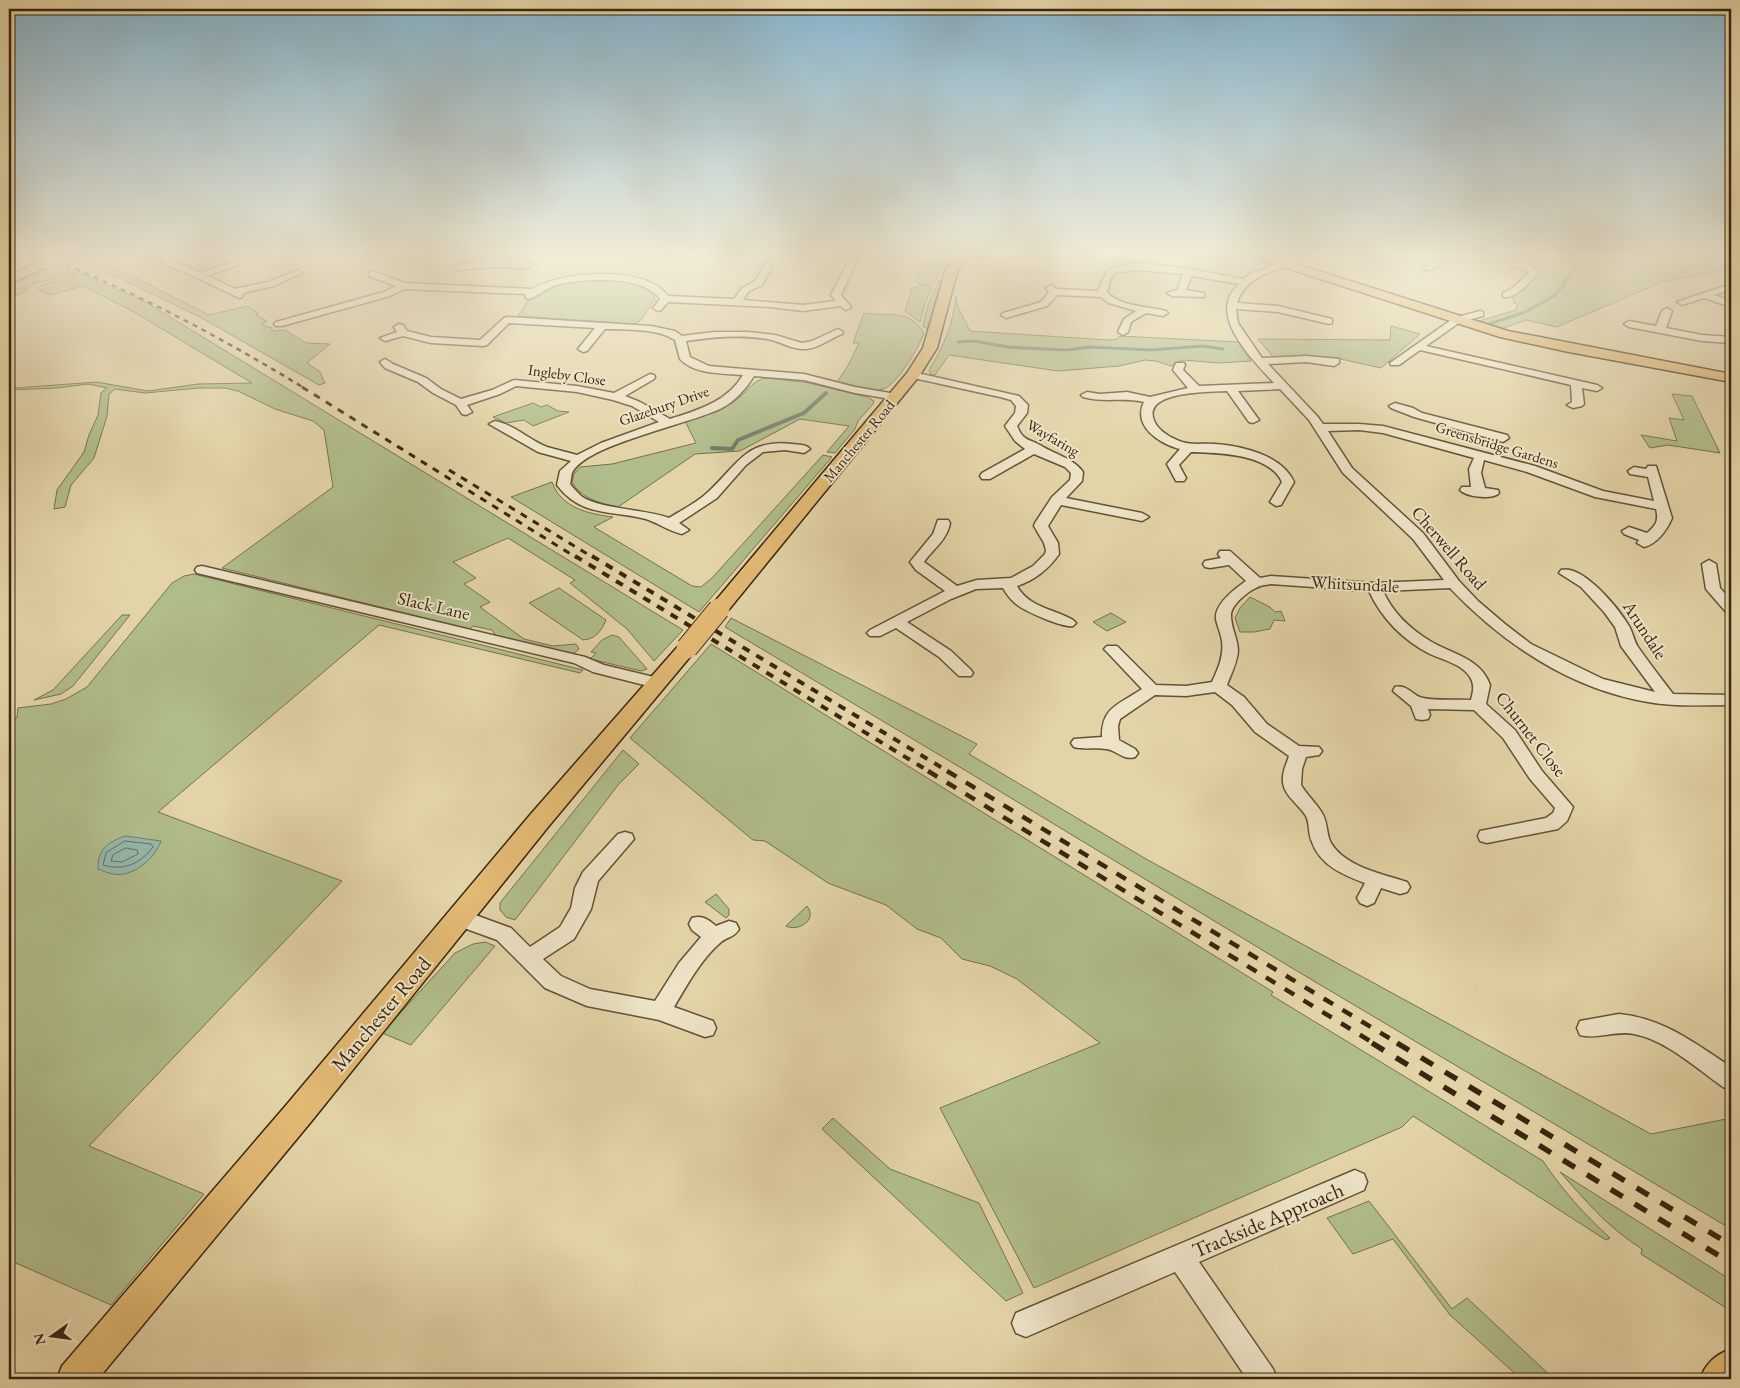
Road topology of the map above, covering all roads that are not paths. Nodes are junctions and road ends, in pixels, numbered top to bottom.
1 (298, 319) edge
2 (508, 319) edge
3 (518, 319) edge
4 (938, 319) edge
5 (1134, 319) edge
6 (1233, 319) edge
7 (1324, 319) edge
8 (1453, 319) edge
9 (1464, 319) edge
10 (1664, 319) edge
11 (1457, 320) junction
12 (1329, 321) dead end
13 (1112, 324) dead end
14 (1629, 324) dead end
15 (276, 325) dead end
16 (602, 326) junction
17 (1660, 330) junction
18 (838, 332) dead end
19 (385, 338) dead end
20 (680, 339) junction
21 (1731, 340) edge
22 (1418, 347) junction
23 (583, 349) dead end
24 (1260, 361) junction
25 (1335, 361) dead end
26 (1394, 363) dead end
27 (1179, 368) joint
28 (708, 369) joint
29 (1166, 369) dead end
30 (374, 370) dead end
31 (750, 373) junction
32 (913, 375) junction
33 (630, 378) dead end
34 (1731, 378) edge
35 (1576, 384) junction
36 (1284, 386) junction
37 (1597, 388) dead end
38 (1230, 389) junction
39 (1196, 390) junction
40 (1084, 394) dead end
41 (896, 397) junction
42 (1415, 397) dead end
43 (616, 398) junction
44 (1150, 400) junction
45 (1575, 404) joint
46 (1580, 417) dead end
47 (1267, 421) dead end
48 (1442, 421) junction
49 (669, 423) junction
50 (495, 424) dead end
51 (522, 425) dead end
52 (1512, 426) dead end
53 (1320, 428) junction
54 (509, 429) junction
55 (1425, 440) junction
56 (1036, 448) junction
57 (1188, 448) junction
58 (804, 449) dead end
59 (1481, 456) junction
60 (578, 459) junction
61 (989, 471) dead end
62 (1634, 471) dead end
63 (1652, 471) joint
64 (1172, 472) dead end
65 (1494, 493) dead end
66 (1275, 496) dead end
67 (1057, 500) junction
68 (1662, 506) junction
69 (1142, 517) dead end
70 (670, 523) junction
71 (947, 527) dead end
72 (682, 530) dead end
73 (1628, 531) dead end
74 (1210, 564) dead end
75 (202, 570) dead end
76 (1706, 570) dead end
77 (1566, 573) dead end
78 (1256, 582) junction
79 (1008, 583) junction
80 (1454, 584) junction
81 (1374, 587) junction
82 (956, 592) junction
83 (1731, 609) edge
84 (1064, 616) dead end
85 (897, 622) junction
86 (875, 633) dead end
87 (1112, 649) dead end
88 (939, 669) dead end
89 (656, 683) junction
90 (1218, 686) junction
91 (1152, 690) junction
92 (1402, 692) dead end
93 (1668, 699) junction
94 (1731, 700) edge
95 (1478, 704) junction
96 (1080, 743) dead end
97 (1111, 743) junction
98 (1129, 753) dead end
99 (1487, 836) dead end
100 (625, 838) dead end
101 (1376, 878) junction
102 (1400, 887) dead end
103 (1366, 898) dead end
104 (460, 918) junction
105 (714, 929) dead end
106 (529, 958) junction
107 (660, 1011) junction
108 (705, 1028) dead end
109 (1588, 1028) dead end
110 (1731, 1080) edge
111 (1355, 1182) dead end
112 (1180, 1258) junction
113 (1026, 1323) dead end
114 (1731, 1367) edge
115 (75, 1379) edge
116 (1262, 1379) edge
117 (1718, 1379) edge

1 - 15 street
2 - 19 street
3 - 16 street
4 - 32 main road, Manchester Road
5 - 13 street
6 - 24 street, Cherwell Road
7 - 12 street
8 - 11 main road
9 - 11 street
10 - 17 street
11 - 22 street
11 - 34 main road
14 - 17 street
16 - 20 street
16 - 23 street
17 - 21 street
18 - 20 street
20 - 28 street
22 - 26 street
22 - 35 street
24 - 25 street
24 - 36 street, Cherwell Road
27 - 29 street
27 - 39 street
28 - 31 street
30 - 43 street, Ingleby Close
31 - 41 street
31 - 49 street, Glazebury Drive
32 - 41 main road, Manchester Road
32 - 56 street, Wayfaring
33 - 43 street, Ingleby Close
35 - 37 street
35 - 45 street
36 - 38 street
36 - 53 street, Cherwell Road
38 - 39 street
38 - 47 street
39 - 44 street
40 - 44 street
41 - 89 main road, Manchester Road, bridge
42 - 48 street
43 - 49 street, Ingleby Close
44 - 57 street
45 - 46 street
48 - 52 street
48 - 55 street
49 - 60 street, Glazebury Drive
50 - 54 street
51 - 54 street
53 - 55 street, Greensbridge Gardens
53 - 80 street, Cherwell Road
54 - 60 street
55 - 59 street, Greensbridge Gardens
56 - 61 street
56 - 67 street, Wayfaring
57 - 64 street
57 - 66 street
58 - 70 street
59 - 65 street
59 - 68 street, Greensbridge Gardens
60 - 70 street, Glazebury Drive
62 - 63 street
63 - 68 street
67 - 69 street
67 - 79 street, Wayfaring
68 - 73 street
70 - 72 street, Glazebury Drive
71 - 82 street
74 - 78 street
75 - 89 street, Slack Lane
76 - 83 street
77 - 93 street, Arundale
78 - 81 street, Whitsundale
78 - 90 street
79 - 82 street, Wayfaring
79 - 84 street
80 - 81 street, Whitsundale
80 - 93 street, Cherwell Road
81 - 95 street, Churnet Close
82 - 85 street, Wayfaring
85 - 86 street, Wayfaring
85 - 88 street
87 - 91 street
89 - 104 main road, Manchester Road
90 - 91 street
90 - 101 street
91 - 97 street
92 - 95 street
93 - 94 street, Cherwell Road
95 - 99 street, Churnet Close
96 - 97 street
97 - 98 street
100 - 106 street
101 - 102 street
101 - 103 street
104 - 106 street
104 - 115 main road, Manchester Road
105 - 107 street
106 - 107 street
107 - 108 street
109 - 110 street
111 - 112 street, Trackside Approach
112 - 113 street, Trackside Approach
112 - 116 street, Trackside Approach
114 - 117 main road

